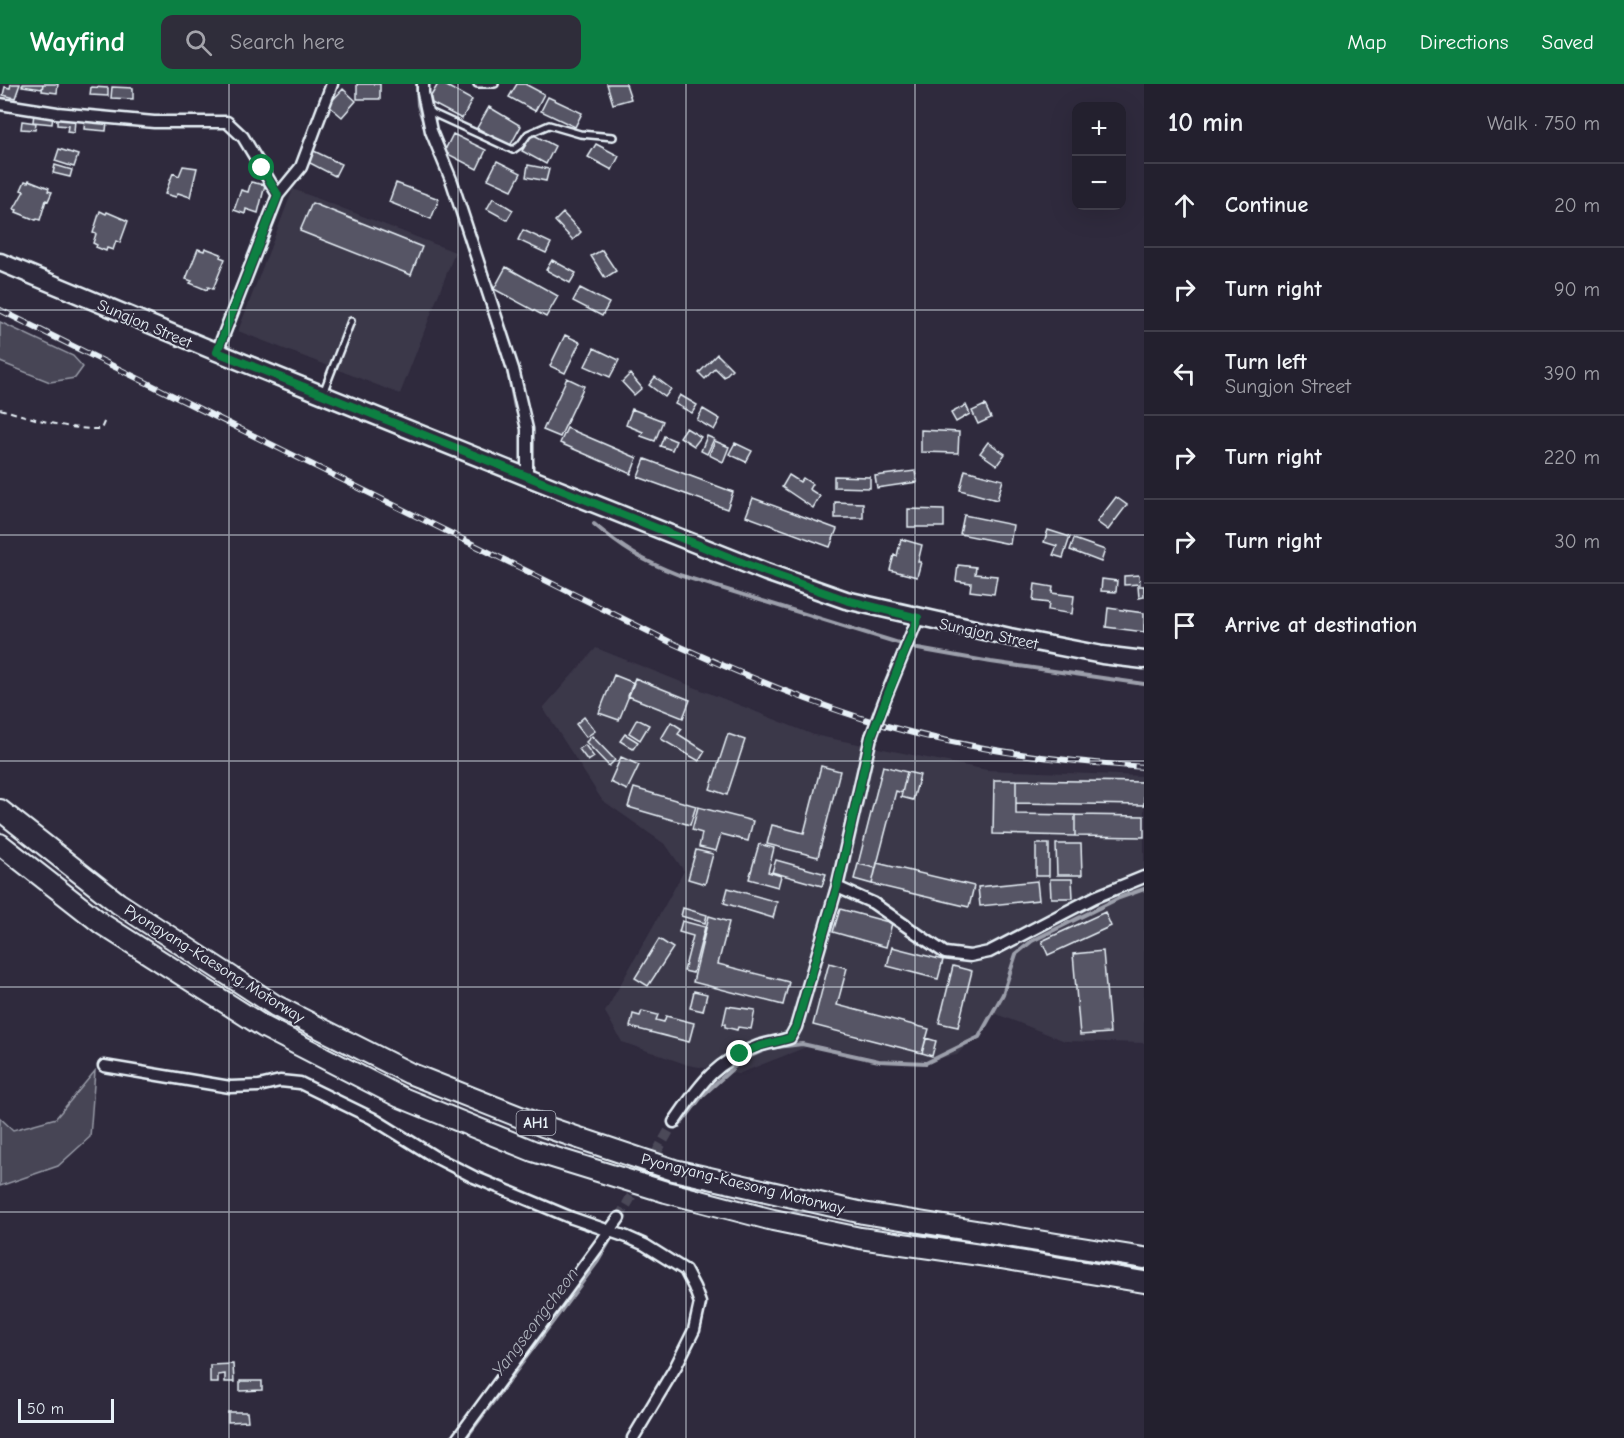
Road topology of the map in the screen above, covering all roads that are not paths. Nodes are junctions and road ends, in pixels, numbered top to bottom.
1 (332, 84) edge
2 (423, 84) edge
3 (477, 84) edge
4 (495, 84) edge
5 (0, 104) edge
6 (427, 111) junction
7 (613, 137) dead end
8 (278, 195) junction
9 (0, 262) edge
10 (351, 321) dead end
11 (217, 352) junction
12 (322, 395) junction
13 (527, 477) junction
14 (918, 618) junction
15 (1144, 660) edge
16 (0, 810) edge
17 (0, 844) edge
18 (1144, 878) edge
19 (837, 887) junction
20 (104, 1066) dead end
21 (675, 1122) tunnel mouth
22 (619, 1218) tunnel mouth
23 (610, 1231) junction
24 (1144, 1258) edge
25 (1144, 1282) edge
26 (458, 1438) edge
27 (633, 1438) edge

1 - 8 street
2 - 6 street
3 - 4 lane
5 - 8 street
6 - 7 lane
6 - 13 street
8 - 11 street
9 - 11 main road, Sungjon Street
10 - 12 lane
11 - 12 main road, Sungjon Street
12 - 13 main road, Sungjon Street
13 - 14 main road, Sungjon Street
14 - 15 main road, Sungjon Street
14 - 19 street, bridge
16 - 24 highway, Pyongyang-Kaesong Motorway / AH1
17 - 25 highway, Pyongyang-Kaesong Motorway / AH1
18 - 19 street
19 - 21 street
20 - 23 street
22 - 23 street
23 - 26 street
23 - 27 street

